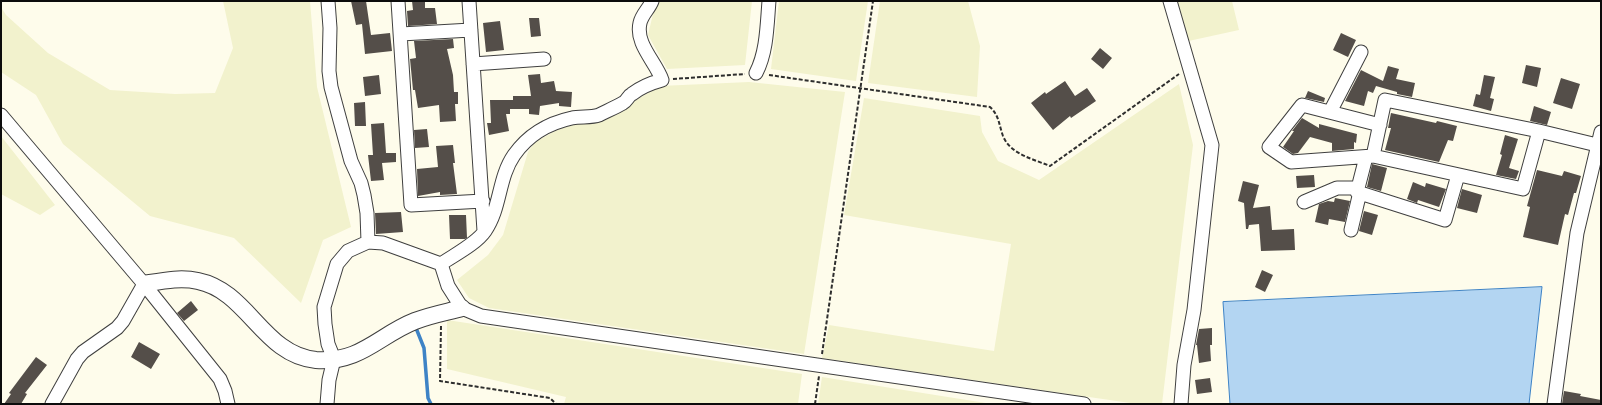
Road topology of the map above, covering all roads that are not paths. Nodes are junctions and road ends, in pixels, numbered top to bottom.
1 (328, 1) edge
2 (398, 1) edge
3 (469, 1) edge
4 (652, 1) edge
5 (769, 1) edge
6 (1170, 1) edge
7 (471, 30) junction
8 (401, 34) junction
9 (1361, 52) dead end
10 (544, 59) dead end
11 (473, 64) junction
12 (756, 73) road end
13 (1330, 112) junction
14 (1, 115) edge
15 (1380, 125) junction
16 (1539, 131) junction
17 (1601, 132) edge
18 (1597, 145) junction
19 (1369, 157) junction
20 (1458, 175) junction
21 (1359, 190) junction
22 (483, 201) junction
23 (1304, 202) dead end
24 (1351, 230) dead end
25 (484, 231) junction
26 (368, 242) junction
27 (441, 264) junction
28 (144, 284) junction
29 (462, 308) junction
30 (334, 359) junction
31 (52, 404) edge
32 (228, 404) edge
33 (327, 404) edge
34 (1084, 404) edge
35 (1181, 404) edge
36 (1554, 404) edge

1 - 26 street
2 - 8 street
3 - 7 street
4 - 25 street
5 - 12 street
6 - 35 street
7 - 8 street
7 - 11 street
8 - 22 street
9 - 13 street
10 - 11 street
11 - 22 street
13 - 15 street
13 - 19 street
14 - 28 street
15 - 16 street
15 - 19 street
16 - 18 street
16 - 20 street
17 - 18 street
18 - 36 street
19 - 20 street
19 - 21 street
20 - 21 street
21 - 23 street
21 - 24 street
22 - 25 street
25 - 27 street
26 - 27 street
26 - 30 street
27 - 29 street
28 - 30 street
28 - 31 street
28 - 32 street
29 - 30 street
29 - 34 street
30 - 33 street

